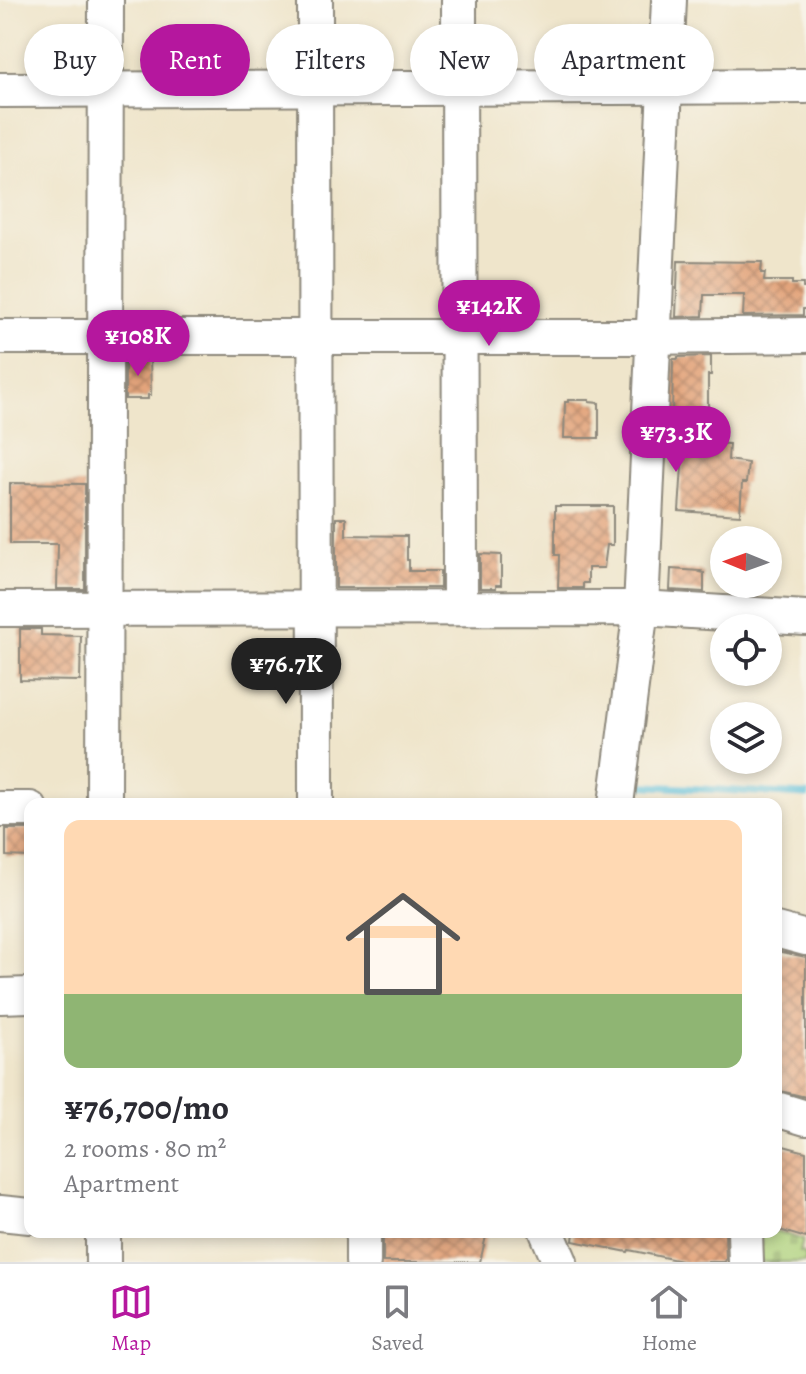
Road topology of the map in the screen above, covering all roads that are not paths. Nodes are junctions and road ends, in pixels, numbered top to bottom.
1 (106, 0) edge
2 (315, 0) edge
3 (459, 0) edge
4 (669, 0) edge
5 (106, 24) edge
6 (315, 24) edge
7 (459, 24) edge
8 (668, 24) edge
9 (806, 86) edge
10 (714, 87) edge
11 (124, 89) edge
12 (266, 89) edge
13 (0, 90) edge
14 (24, 90) edge
15 (106, 96) edge
16 (315, 96) edge
17 (459, 96) edge
18 (664, 96) edge
19 (806, 335) edge
20 (0, 337) edge
21 (653, 337) junction
22 (105, 338) junction
23 (314, 338) junction
24 (460, 338) junction
25 (105, 608) junction
26 (315, 608) junction
27 (460, 608) junction
28 (641, 608) junction
29 (0, 609) edge
30 (806, 618) edge
31 (104, 798) edge
32 (316, 798) edge
33 (617, 798) edge
34 (0, 809) edge
35 (24, 809) edge
36 (782, 932) edge
37 (806, 938) edge
38 (24, 995) edge
39 (0, 996) edge
40 (782, 1112) edge
41 (806, 1118) edge
42 (0, 1213) edge
43 (24, 1215) edge
44 (103, 1238) edge
45 (363, 1238) edge
46 (550, 1238) edge
47 (745, 1238) edge
48 (103, 1262) edge
49 (363, 1262) edge
50 (560, 1262) edge
51 (746, 1262) edge

1 - 5 street
2 - 6 street
3 - 7 street
4 - 8 street
9 - 10 street
11 - 12 street
13 - 14 street
15 - 22 street
16 - 23 street
17 - 24 street
18 - 21 street
19 - 21 street
20 - 22 street
21 - 24 street
21 - 28 street
22 - 23 street
22 - 25 street
23 - 24 street
23 - 26 street
24 - 27 street
25 - 26 street
25 - 29 street
25 - 31 street
26 - 27 street
26 - 32 street
27 - 28 street
28 - 30 street
28 - 33 street
34 - 35 street
36 - 37 street
38 - 39 street
40 - 41 street
42 - 43 street
44 - 48 street
45 - 49 street
46 - 50 street
47 - 51 street

